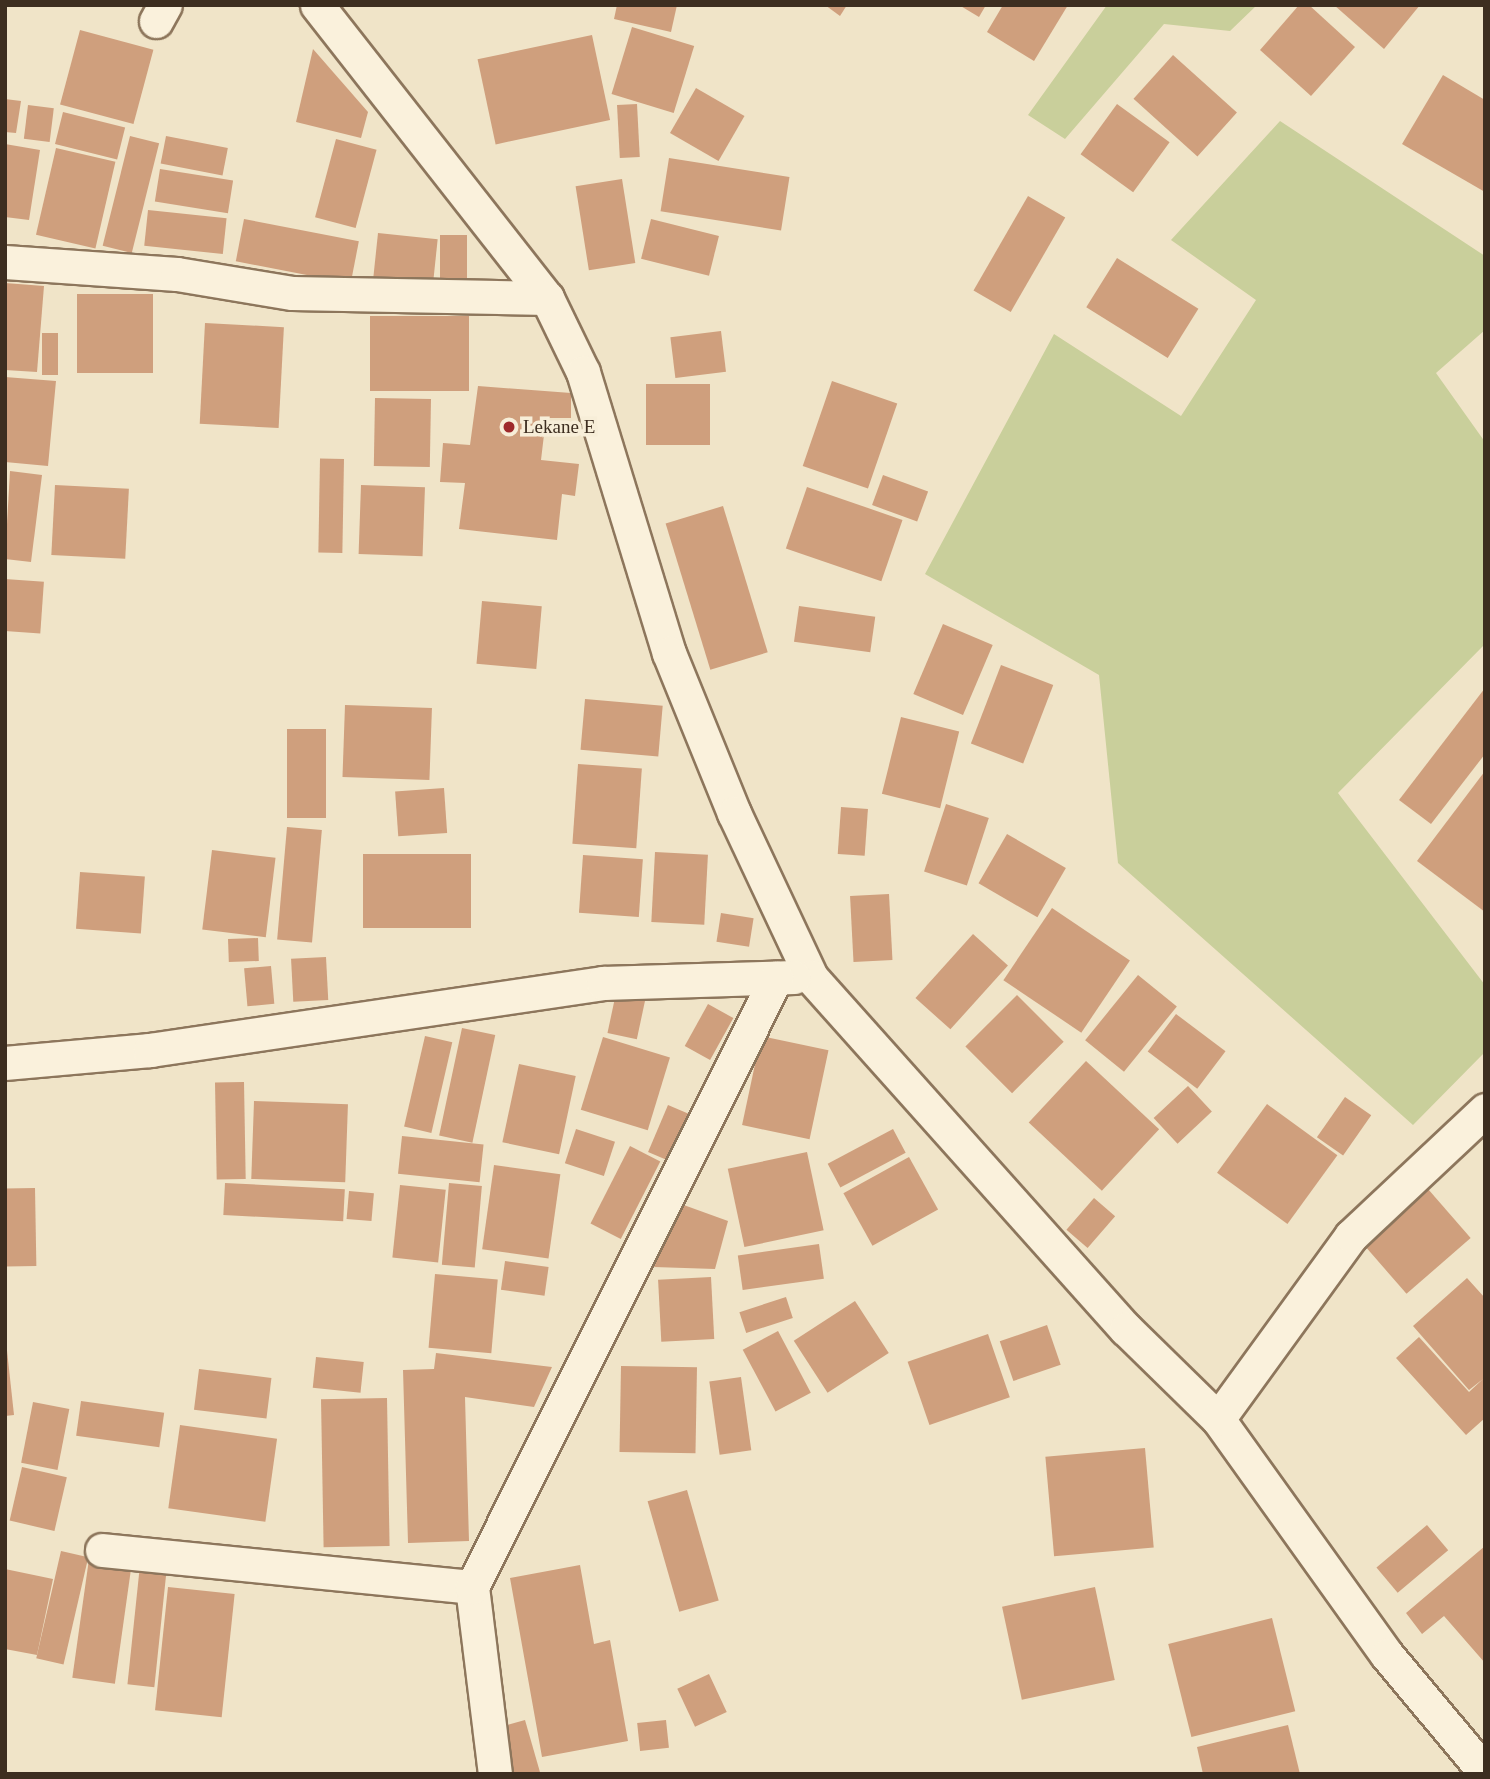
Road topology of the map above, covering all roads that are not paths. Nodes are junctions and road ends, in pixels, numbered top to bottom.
1 (317, 5) edge
2 (5, 262) edge
3 (547, 298) junction
4 (811, 977) junction
5 (776, 978) junction
6 (5, 1063) edge
7 (1485, 1110) edge
8 (1218, 1419) junction
9 (102, 1550) dead end
10 (472, 1587) junction
11 (1485, 1772) edge
12 (495, 1774) edge

1 - 3 street
2 - 3 street
3 - 4 street
4 - 5 street
4 - 8 street
5 - 6 street
5 - 10 street
7 - 8 street
8 - 11 street
9 - 10 street
10 - 12 street

